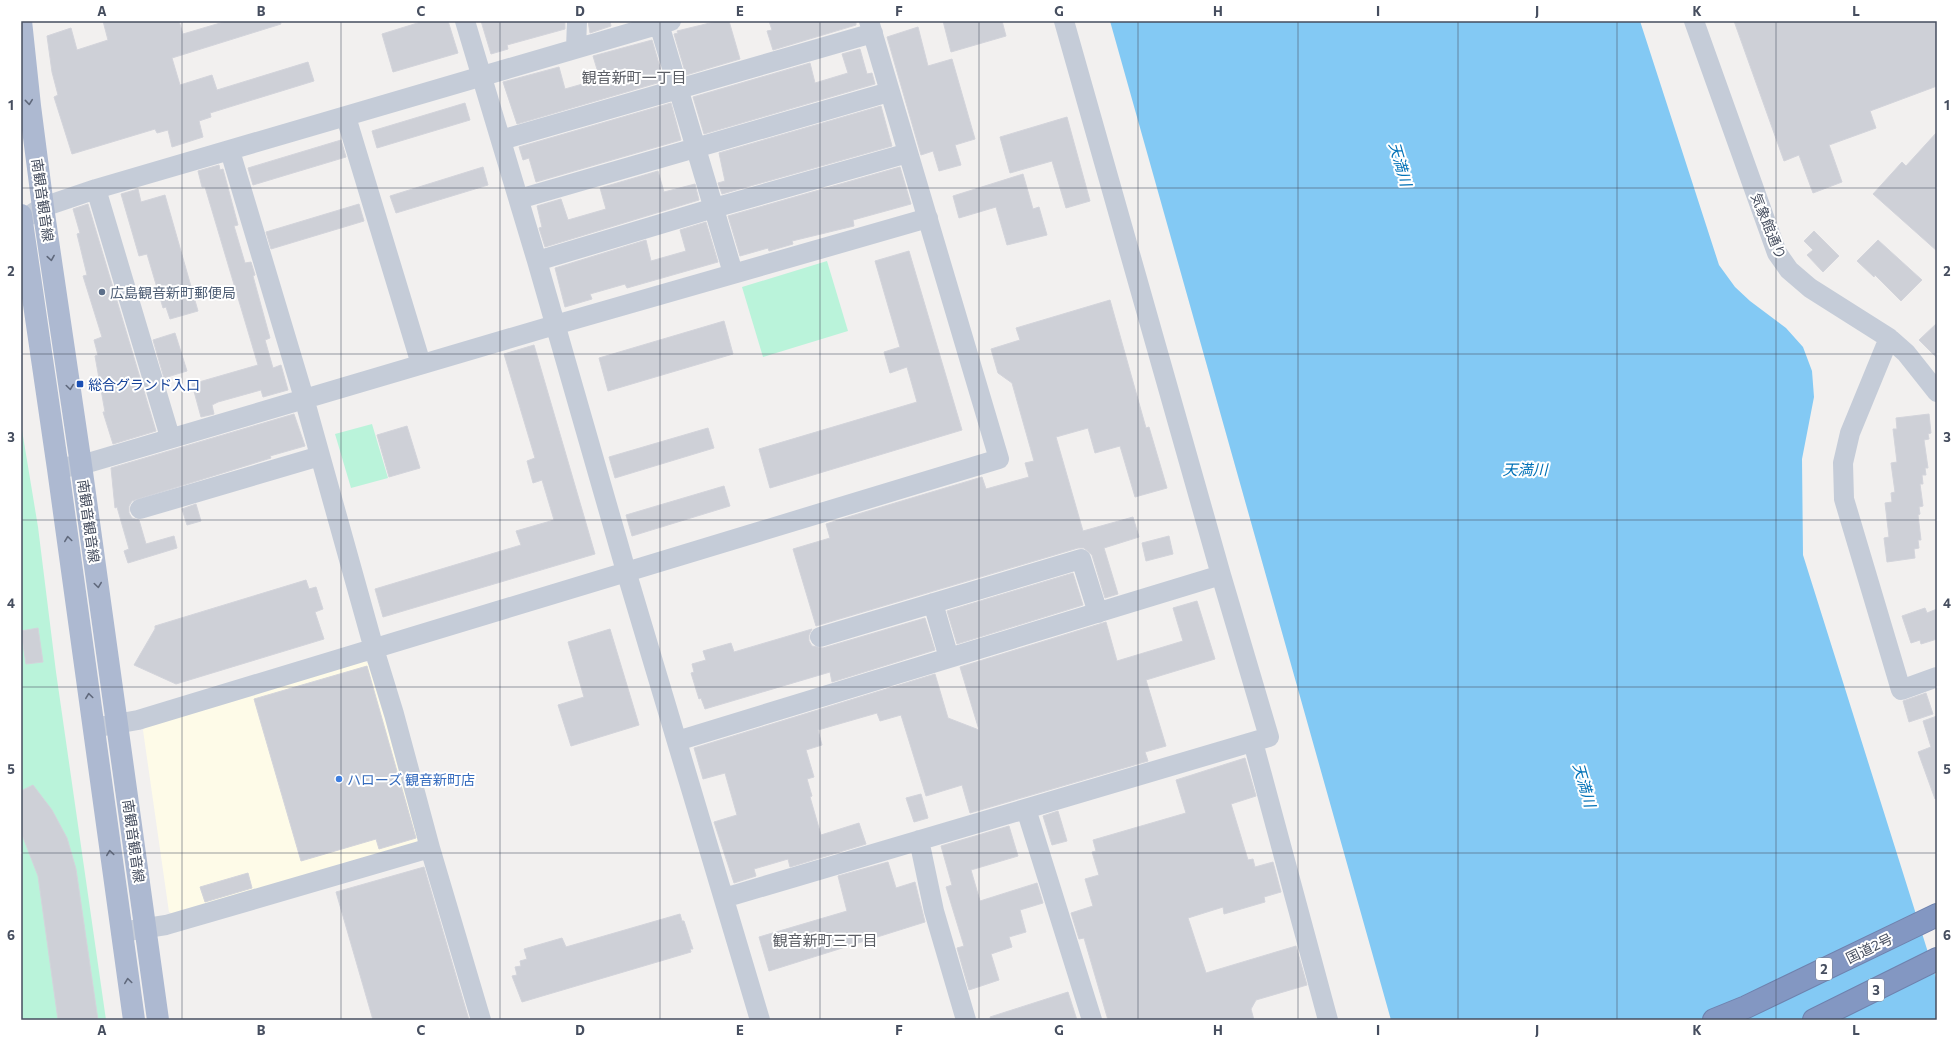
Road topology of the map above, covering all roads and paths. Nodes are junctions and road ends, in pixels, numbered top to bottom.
1 (21, 21) edge
2 (465, 21) edge
3 (577, 21) edge
4 (1064, 21) edge
5 (1694, 21) edge
6 (665, 23) edge
7 (871, 27) edge
8 (576, 48) junction
9 (481, 76) junction
10 (679, 88) junction
11 (889, 92) junction
12 (346, 117) junction
13 (501, 140) junction
14 (696, 148) junction
15 (230, 151) junction
16 (908, 153) junction
17 (96, 189) junction
18 (519, 198) junction
19 (43, 207) junction
20 (714, 208) junction
21 (21, 218) edge
22 (928, 218) junction
23 (538, 261) junction
24 (733, 273) junction
25 (555, 325) junction
26 (1888, 338) junction
27 (421, 364) junction
28 (1937, 392) edge
29 (304, 398) junction
30 (170, 437) junction
31 (320, 456) junction
32 (81, 465) junction
33 (58, 469) junction
34 (140, 510) dead end
35 (626, 571) junction
36 (1221, 576) junction
37 (933, 603) junction
38 (1098, 613) junction
39 (820, 637) dead end
40 (374, 649) junction
41 (950, 658) junction
42 (1937, 678) edge
43 (117, 723) junction
44 (93, 728) junction
45 (677, 741) junction
46 (1253, 742) junction
47 (1026, 809) junction
48 (920, 840) junction
49 (430, 848) junction
50 (724, 898) junction
51 (1935, 916) edge
52 (146, 928) junction
53 (121, 932) junction
54 (1937, 959) edge
55 (134, 1020) edge
56 (158, 1020) edge
57 (480, 1020) edge
58 (760, 1020) edge
59 (966, 1020) edge
60 (1092, 1020) edge
61 (1328, 1020) edge
62 (1714, 1020) edge
63 (1814, 1020) edge

1 -> 19 main road, 南観音観音線
2 - 9 street
3 - 8 street
4 - 36 street
5 - 26 street, 気象館通り
6 - 8 street
6 - 10 street
7 - 10 street
7 - 11 street
8 - 9 street
9 - 12 street
9 - 13 street
10 - 13 street
10 - 14 street
11 - 14 street
11 - 16 street
12 - 15 street
12 - 27 street
13 - 18 street
14 - 18 street
14 - 20 street
15 - 17 street
15 - 29 street
16 - 20 street
16 - 22 street
17 - 19 street
17 - 30 street
18 - 23 street
19 - 21 street
19 -> 32 main road, 南観音観音線
20 - 23 street
20 - 24 street
21 - 33 main road, 南観音観音線
22 - 24 street
22 - 35 street
23 - 25 street
24 - 25 street
25 - 27 street
25 - 35 street
26 - 28 street, 気象館通り
26 - 42 street
27 - 29 street
29 - 30 street
29 - 31 street
30 - 32 street
31 - 34 street
31 - 40 street
32 - 33 street
32 -> 43 main road, 南観音観音線
44 -> 33 main road, 南観音観音線
35 - 40 street
35 - 45 street
36 - 38 street
36 - 46 street
37 - 38 street
37 - 39 street
37 - 41 street
38 - 41 street
40 - 43 street
40 - 49 street
41 - 45 street
43 - 44 street
43 - 52 main road, 南観音観音線
53 -> 44 main road, 南観音観音線
45 - 50 street
46 - 47 street
46 - 61 street
47 - 48 street
47 - 60 street
48 - 50 street
48 - 59 street
49 - 52 street
49 - 57 street
50 - 58 street
51 - 62 highway, 国道2号 / 2
52 - 53 street
52 - 56 main road, 南観音観音線
55 -> 53 main road, 南観音観音線
54 - 63 highway, 3

